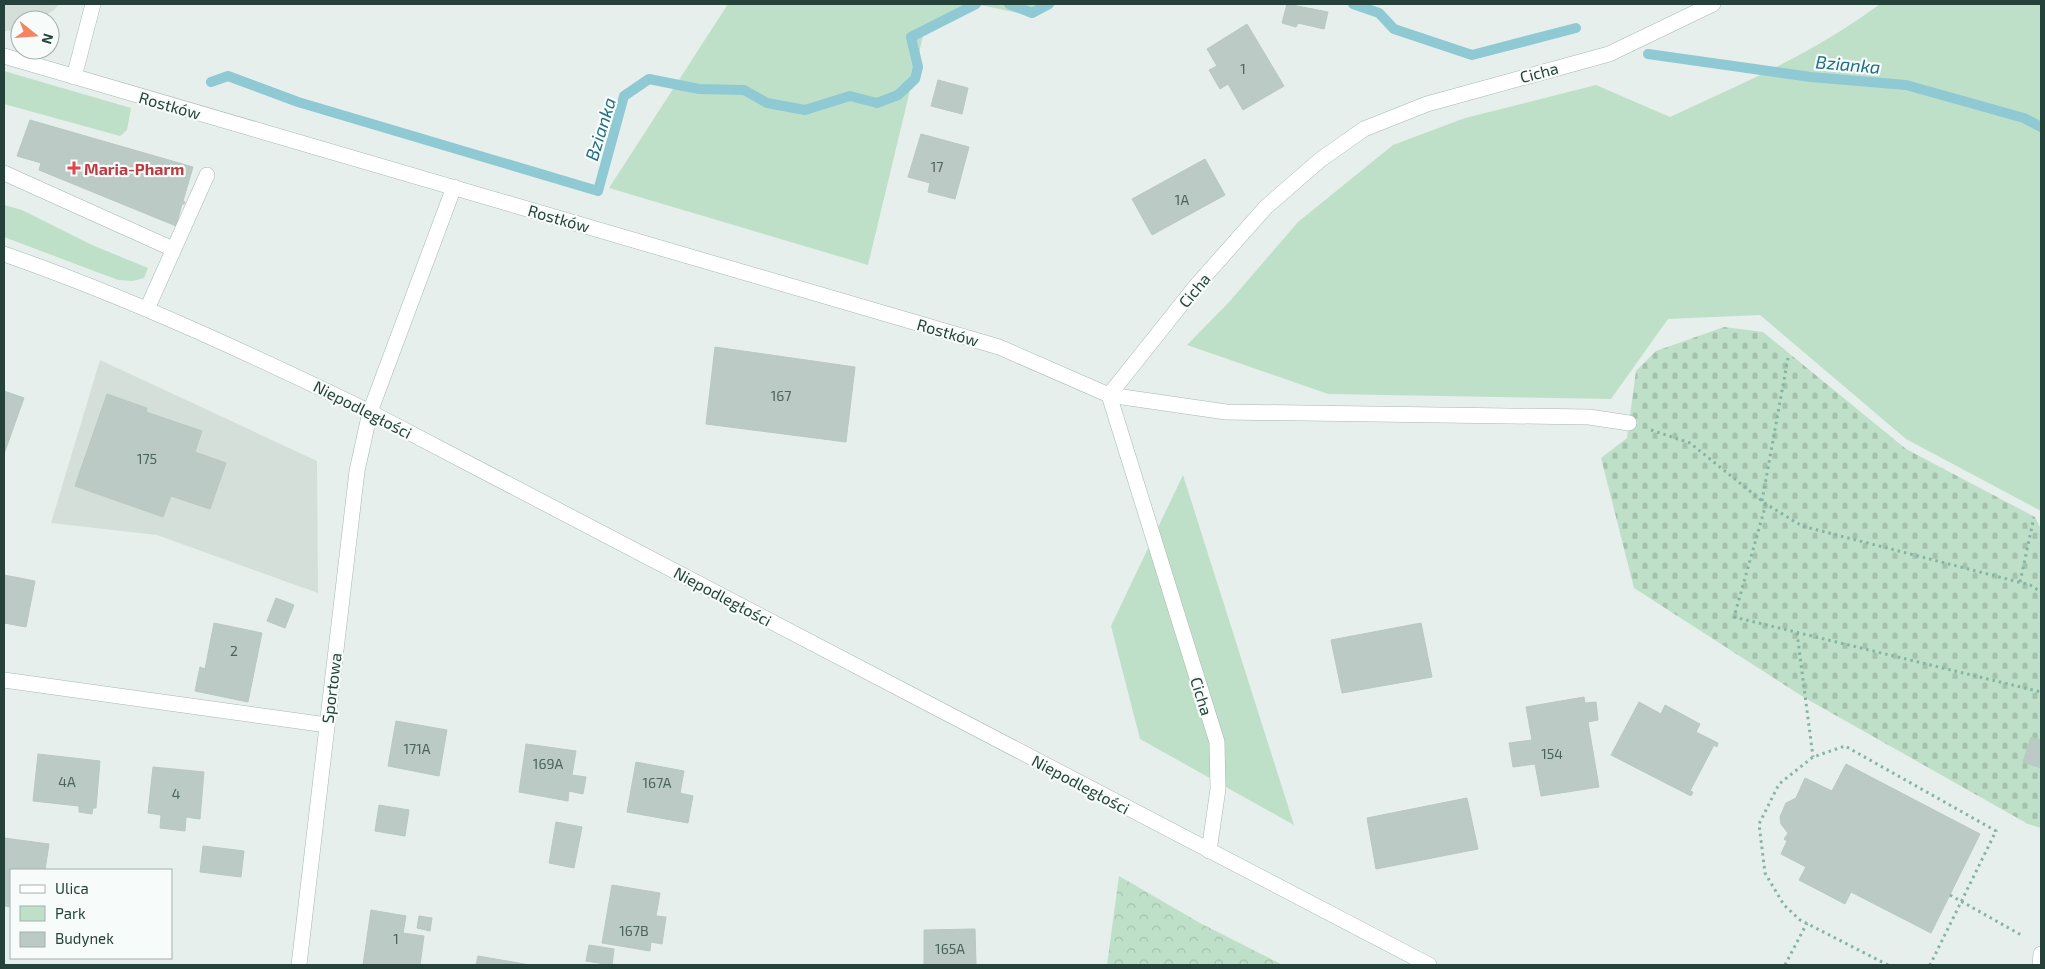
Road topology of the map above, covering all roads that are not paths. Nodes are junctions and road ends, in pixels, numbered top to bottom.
1 (93, 4) edge
2 (1713, 4) edge
3 (4, 56) edge
4 (74, 77) junction
5 (4, 173) edge
6 (206, 175) dead end
7 (454, 187) junction
8 (173, 249) junction
9 (4, 254) edge
10 (147, 309) junction
11 (1110, 395) junction
12 (370, 412) junction
13 (1630, 423) road end
14 (4, 680) edge
15 (327, 725) junction
16 (1209, 851) junction
17 (2041, 954) edge
18 (299, 965) edge
19 (1429, 965) edge
20 (2040, 965) edge

1 - 4 street
2 - 11 street, Cicha
3 - 4 street, Rostków
4 - 7 street, Rostków
5 - 8 street
6 - 8 street
7 - 11 street, Rostków
7 - 12 street, Sportowa
8 - 10 street
9 - 10 street, Niepodległości
10 - 12 street, Niepodległości
11 - 13 street, Rostków
11 - 16 street, Cicha
12 - 15 street, Sportowa
12 - 16 street, Niepodległości
14 - 15 street
15 - 18 street, Sportowa
16 - 19 street, Niepodległości
17 - 20 street

